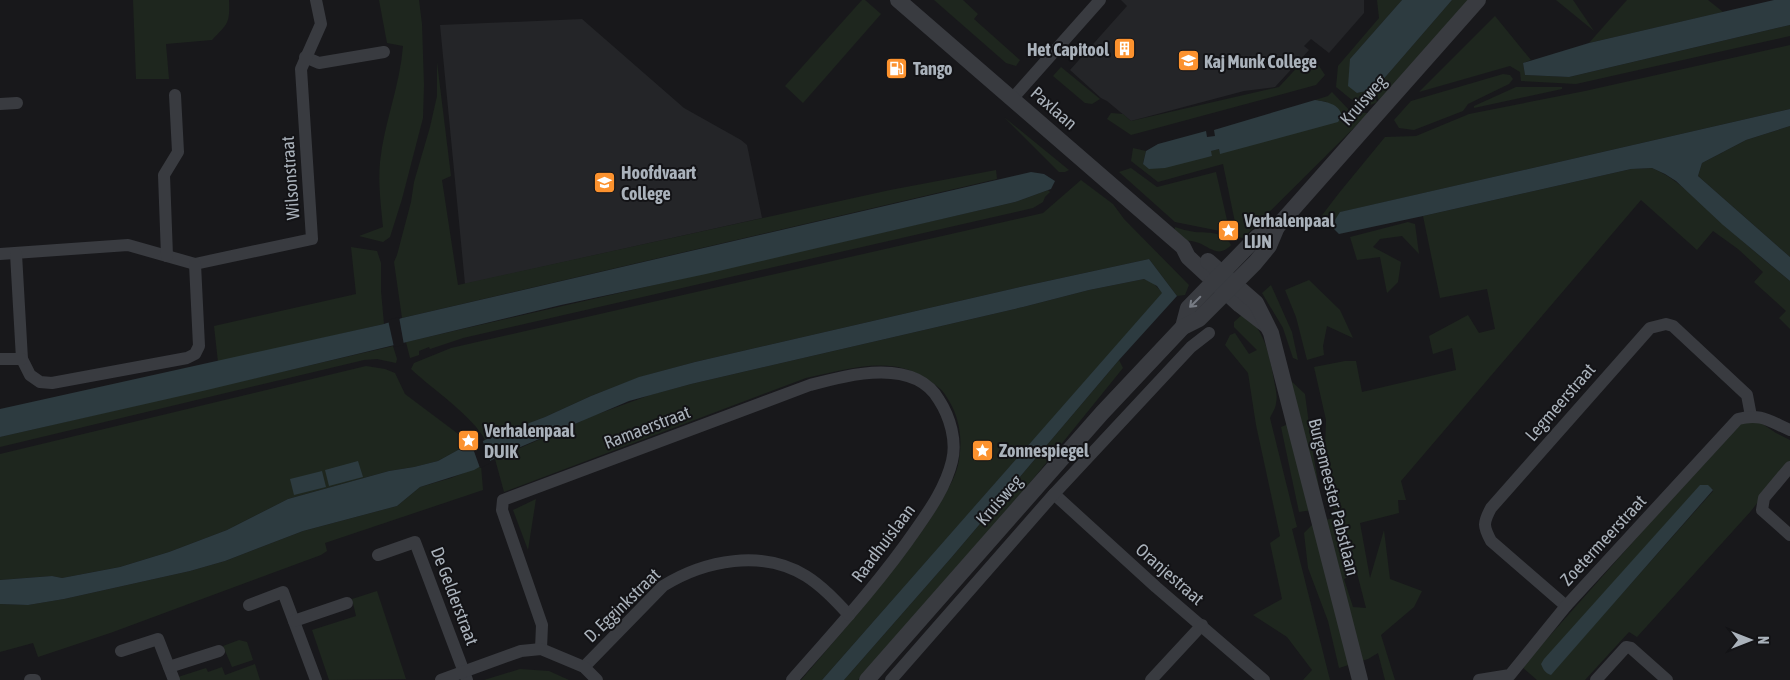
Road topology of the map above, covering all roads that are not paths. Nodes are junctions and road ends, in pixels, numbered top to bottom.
1 (316, 0) edge
2 (898, 0) edge
3 (1100, 0) edge
4 (1478, 0) edge
5 (384, 52) dead end
6 (305, 57) junction
7 (175, 96) dead end
8 (1014, 98) junction
9 (17, 103) dead end
10 (0, 104) edge
11 (1277, 227) junction
12 (0, 254) edge
13 (16, 254) junction
14 (167, 256) junction
15 (195, 264) junction
16 (1219, 277) junction
17 (1231, 288) junction
18 (1182, 327) junction
19 (1209, 333) dead end
20 (0, 359) edge
21 (22, 359) junction
22 (944, 407) joint
23 (1751, 416) junction
24 (1790, 430) edge
25 (1790, 467) edge
26 (1054, 494) junction
27 (1790, 535) edge
28 (378, 555) dead end
29 (347, 604) dead end
30 (249, 605) dead end
31 (1566, 606) junction
32 (849, 615) junction
33 (294, 621) junction
34 (1202, 624) junction
35 (540, 648) junction
36 (121, 651) dead end
37 (219, 651) dead end
38 (169, 667) junction
39 (584, 667) junction
40 (466, 676) edge
41 (1512, 678) edge
42 (30, 680) edge
43 (35, 680) edge
44 (174, 680) edge
45 (316, 680) edge
46 (441, 680) edge
47 (597, 680) edge
48 (792, 680) edge
49 (867, 680) edge
50 (891, 680) edge
51 (1151, 680) edge
52 (1264, 680) edge
53 (1360, 680) edge
54 (1479, 680) edge
55 (1596, 680) edge
56 (1667, 680) edge

1 - 6 street, Wilsonstraat
2 - 8 street, Paxlaan
3 - 8 street
4 - 11 street, Kruisweg
5 - 6 street
6 - 15 street, Wilsonstraat
7 - 14 street
8 - 16 street, Paxlaan
9 - 10 street
11 - 16 street, Kruisweg
11 - 17 street, Kruisweg
12 - 13 street, Wilsonstraat
13 - 14 street, Wilsonstraat
13 - 21 street
14 - 15 street, Wilsonstraat
15 - 21 street
16 - 17 street, Paxlaan
16 -> 18 street, Kruisweg
17 - 18 street, Kruisweg
17 - 53 street, Burgemeester Pabstlaan
18 - 49 street, Kruisweg
19 - 26 street
20 - 21 street
22 - 32 street, Raadhuislaan
22 - 35 street, Ramaerstraat
23 - 24 street
23 - 31 street, Zoetermeerstraat
23 - 31 street, Legmeerstraat
25 - 27 street
26 - 34 street, Oranjestraat
26 - 50 street
28 - 40 street, De Gelderstraat
29 - 33 street
30 - 33 street
31 - 41 street, Zoetermeerstraat
32 - 39 street, D. Egginkstraat
32 - 48 street, Raadhuislaan
33 - 45 street
34 - 51 street
34 - 52 street, Oranjestraat
35 - 39 street
35 - 40 street
36 - 38 street
37 - 38 street
38 - 44 street
39 - 47 street
40 - 46 street
41 - 54 street, Zoetermeerstraat
42 - 43 street
55 - 56 street

